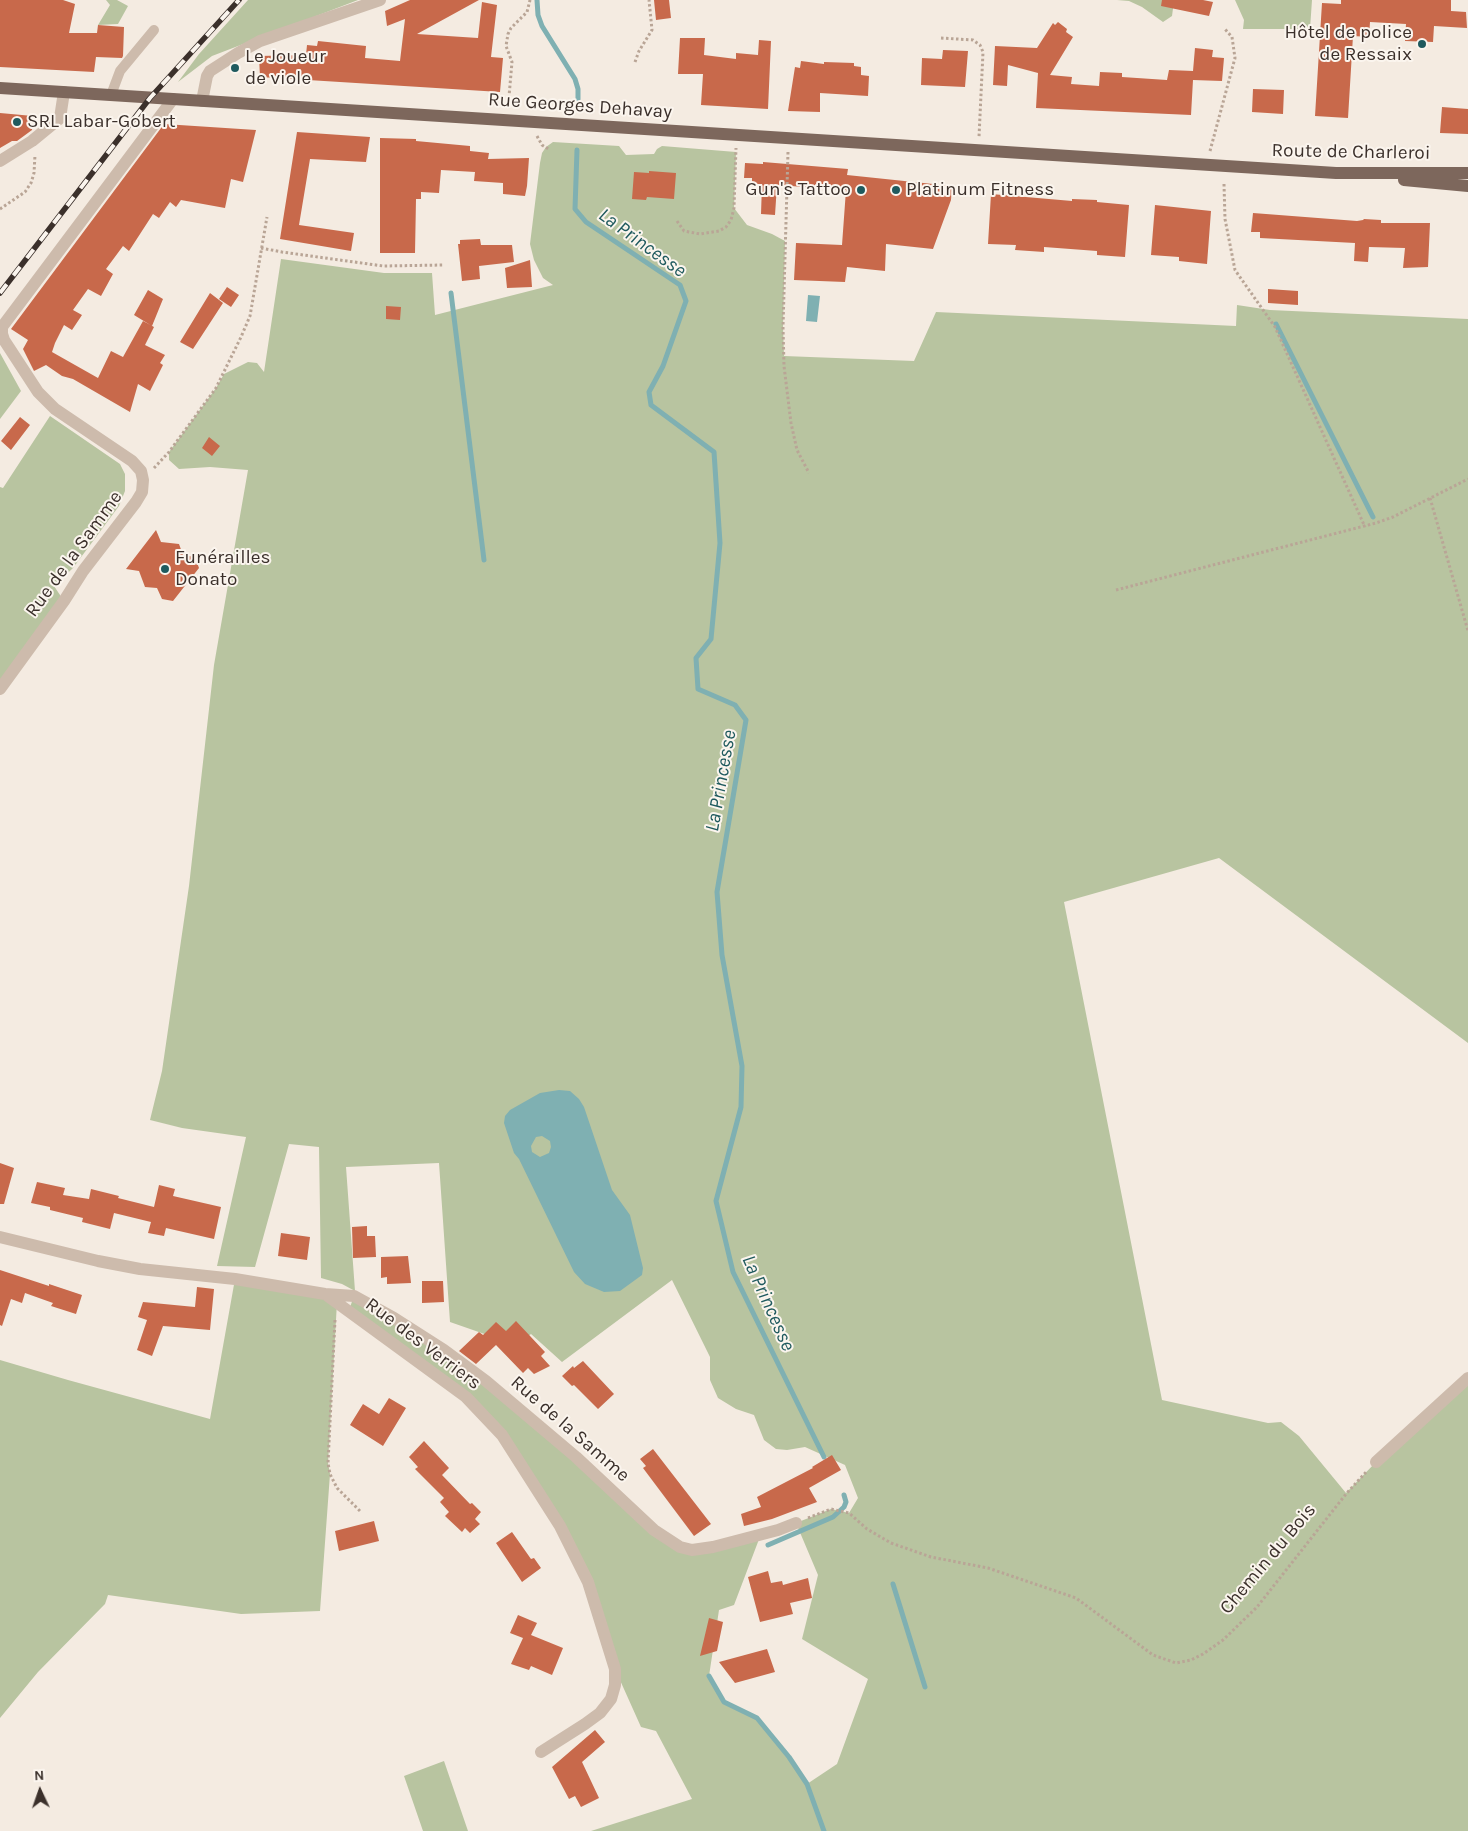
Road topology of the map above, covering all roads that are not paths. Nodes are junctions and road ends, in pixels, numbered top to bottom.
1 (380, 0) edge
2 (154, 30) dead end
3 (0, 88) edge
4 (64, 92) junction
5 (111, 95) junction
6 (173, 99) junction
7 (202, 101) junction
8 (0, 161) edge
9 (1206, 165) joint
10 (1468, 173) edge
11 (1336, 174) junction
12 (1468, 186) edge
13 (0, 688) edge
14 (0, 1237) edge
15 (325, 1294) junction
16 (1468, 1378) edge
17 (1376, 1462) road end
18 (796, 1523) road end
19 (541, 1752) dead end

1 - 7 street
2 - 5 lane
3 - 4 main road, Rue Georges Dehavay
4 - 5 main road, Rue Georges Dehavay
4 - 8 street
5 - 6 main road, Rue Georges Dehavay
6 - 7 main road, Rue Georges Dehavay
6 - 13 street, Rue de la Samme
7 - 9 main road, Rue Georges Dehavay
9 - 11 main road, Route de Charleroi
10 - 11 main road, Route de Charleroi
11 - 12 main road
14 - 15 street, Rue des Verriers
15 - 18 street, Rue de la Samme
15 - 19 street, Rue des Verriers
16 - 17 street

